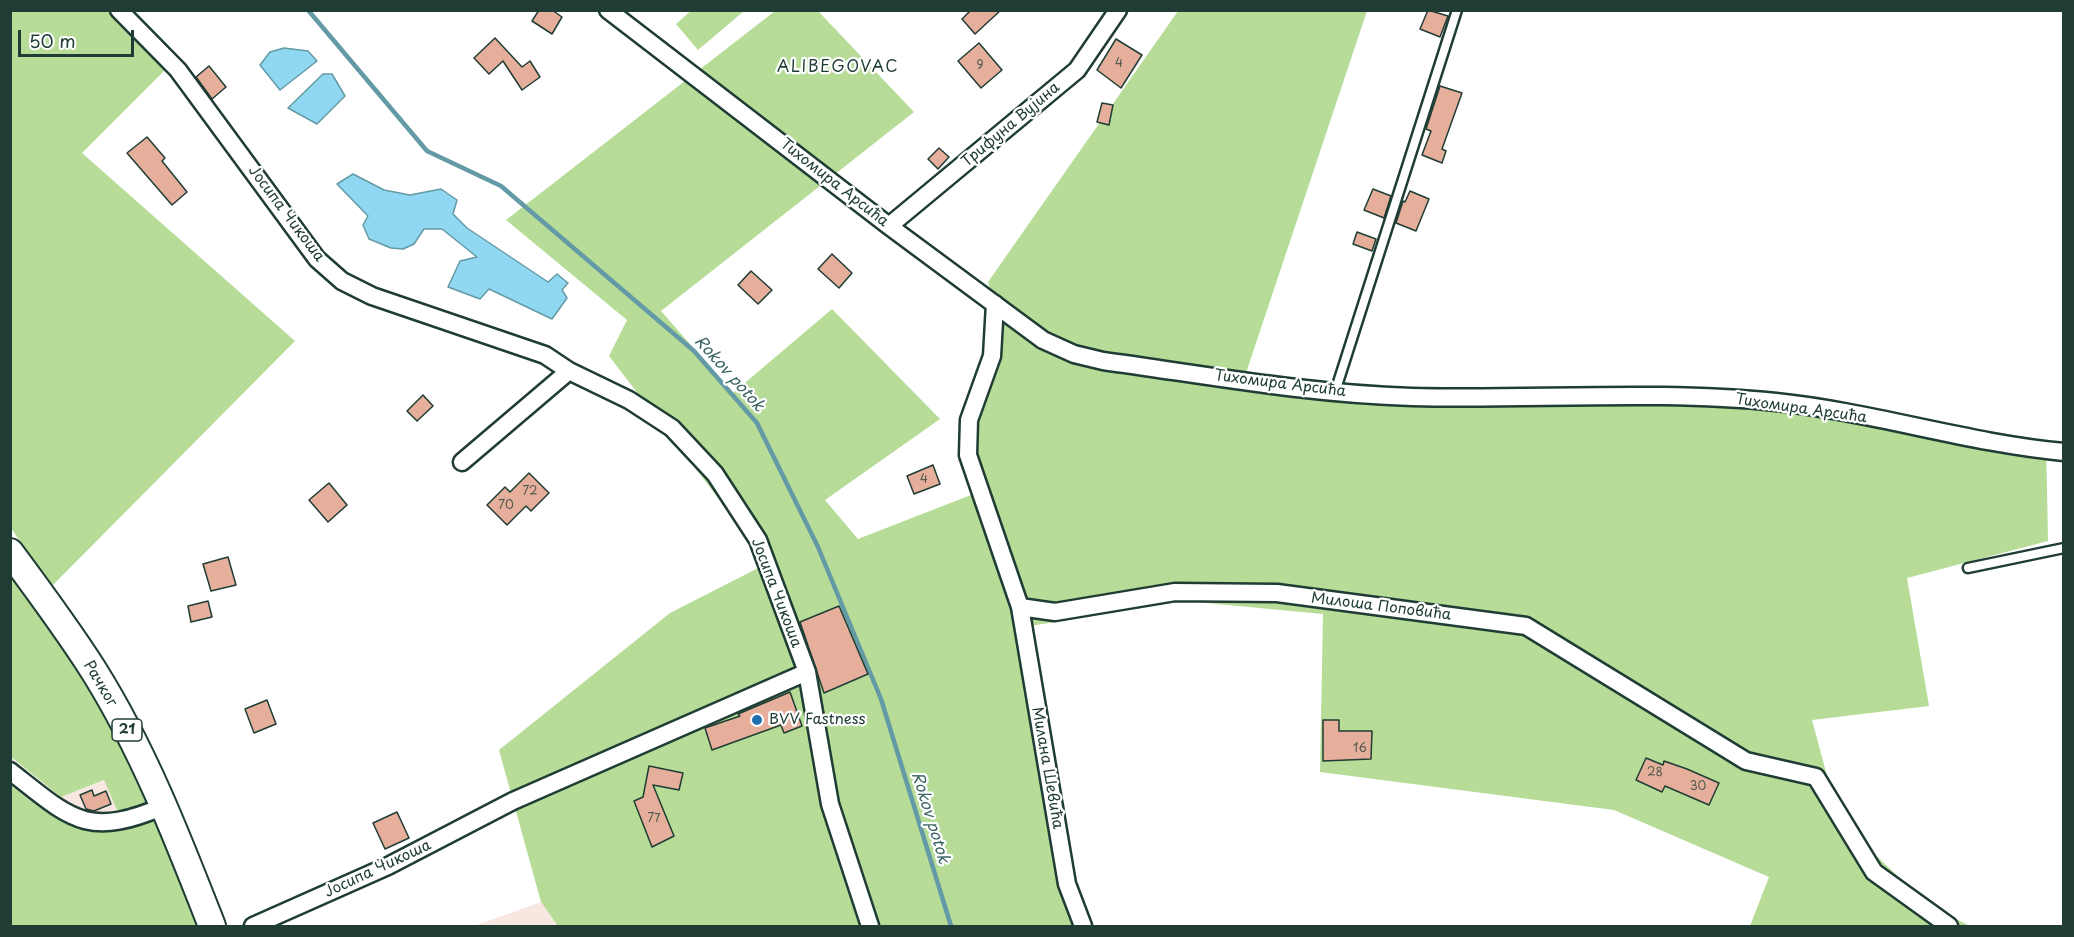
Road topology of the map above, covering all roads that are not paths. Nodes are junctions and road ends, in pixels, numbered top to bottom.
1 (119, 10) edge
2 (608, 10) edge
3 (1118, 10) edge
4 (1457, 10) edge
5 (889, 226) junction
6 (995, 304) junction
7 (569, 371) junction
8 (1335, 393) junction
9 (2064, 452) edge
10 (462, 462) dead end
11 (2064, 548) edge
12 (10, 552) edge
13 (1968, 568) dead end
14 (1020, 607) junction
15 (807, 672) junction
16 (10, 771) edge
17 (164, 806) junction
18 (212, 927) edge
19 (252, 927) edge
20 (870, 927) edge
21 (1083, 927) edge
22 (1949, 927) edge

1 - 7 street, Јосипа Чикоша
2 - 5 street, Тихомира Арсића
3 - 5 street, Трифуна Вујина
4 - 8 lane
5 - 6 street, Тихомира Арсића
6 - 8 street, Тихомира Арсића
6 - 14 street
7 - 10 street
7 - 15 street, Јосипа Чикоша
8 - 9 street, Тихомира Арсића
11 - 13 lane
12 - 17 main road, Рачког / 21
14 - 21 street, Милана Шевића
14 - 22 street, Милоша Поповића
15 - 19 street, Јосипа Чикоша
15 - 20 street
16 - 17 street
17 - 18 main road, Рачког / 21

